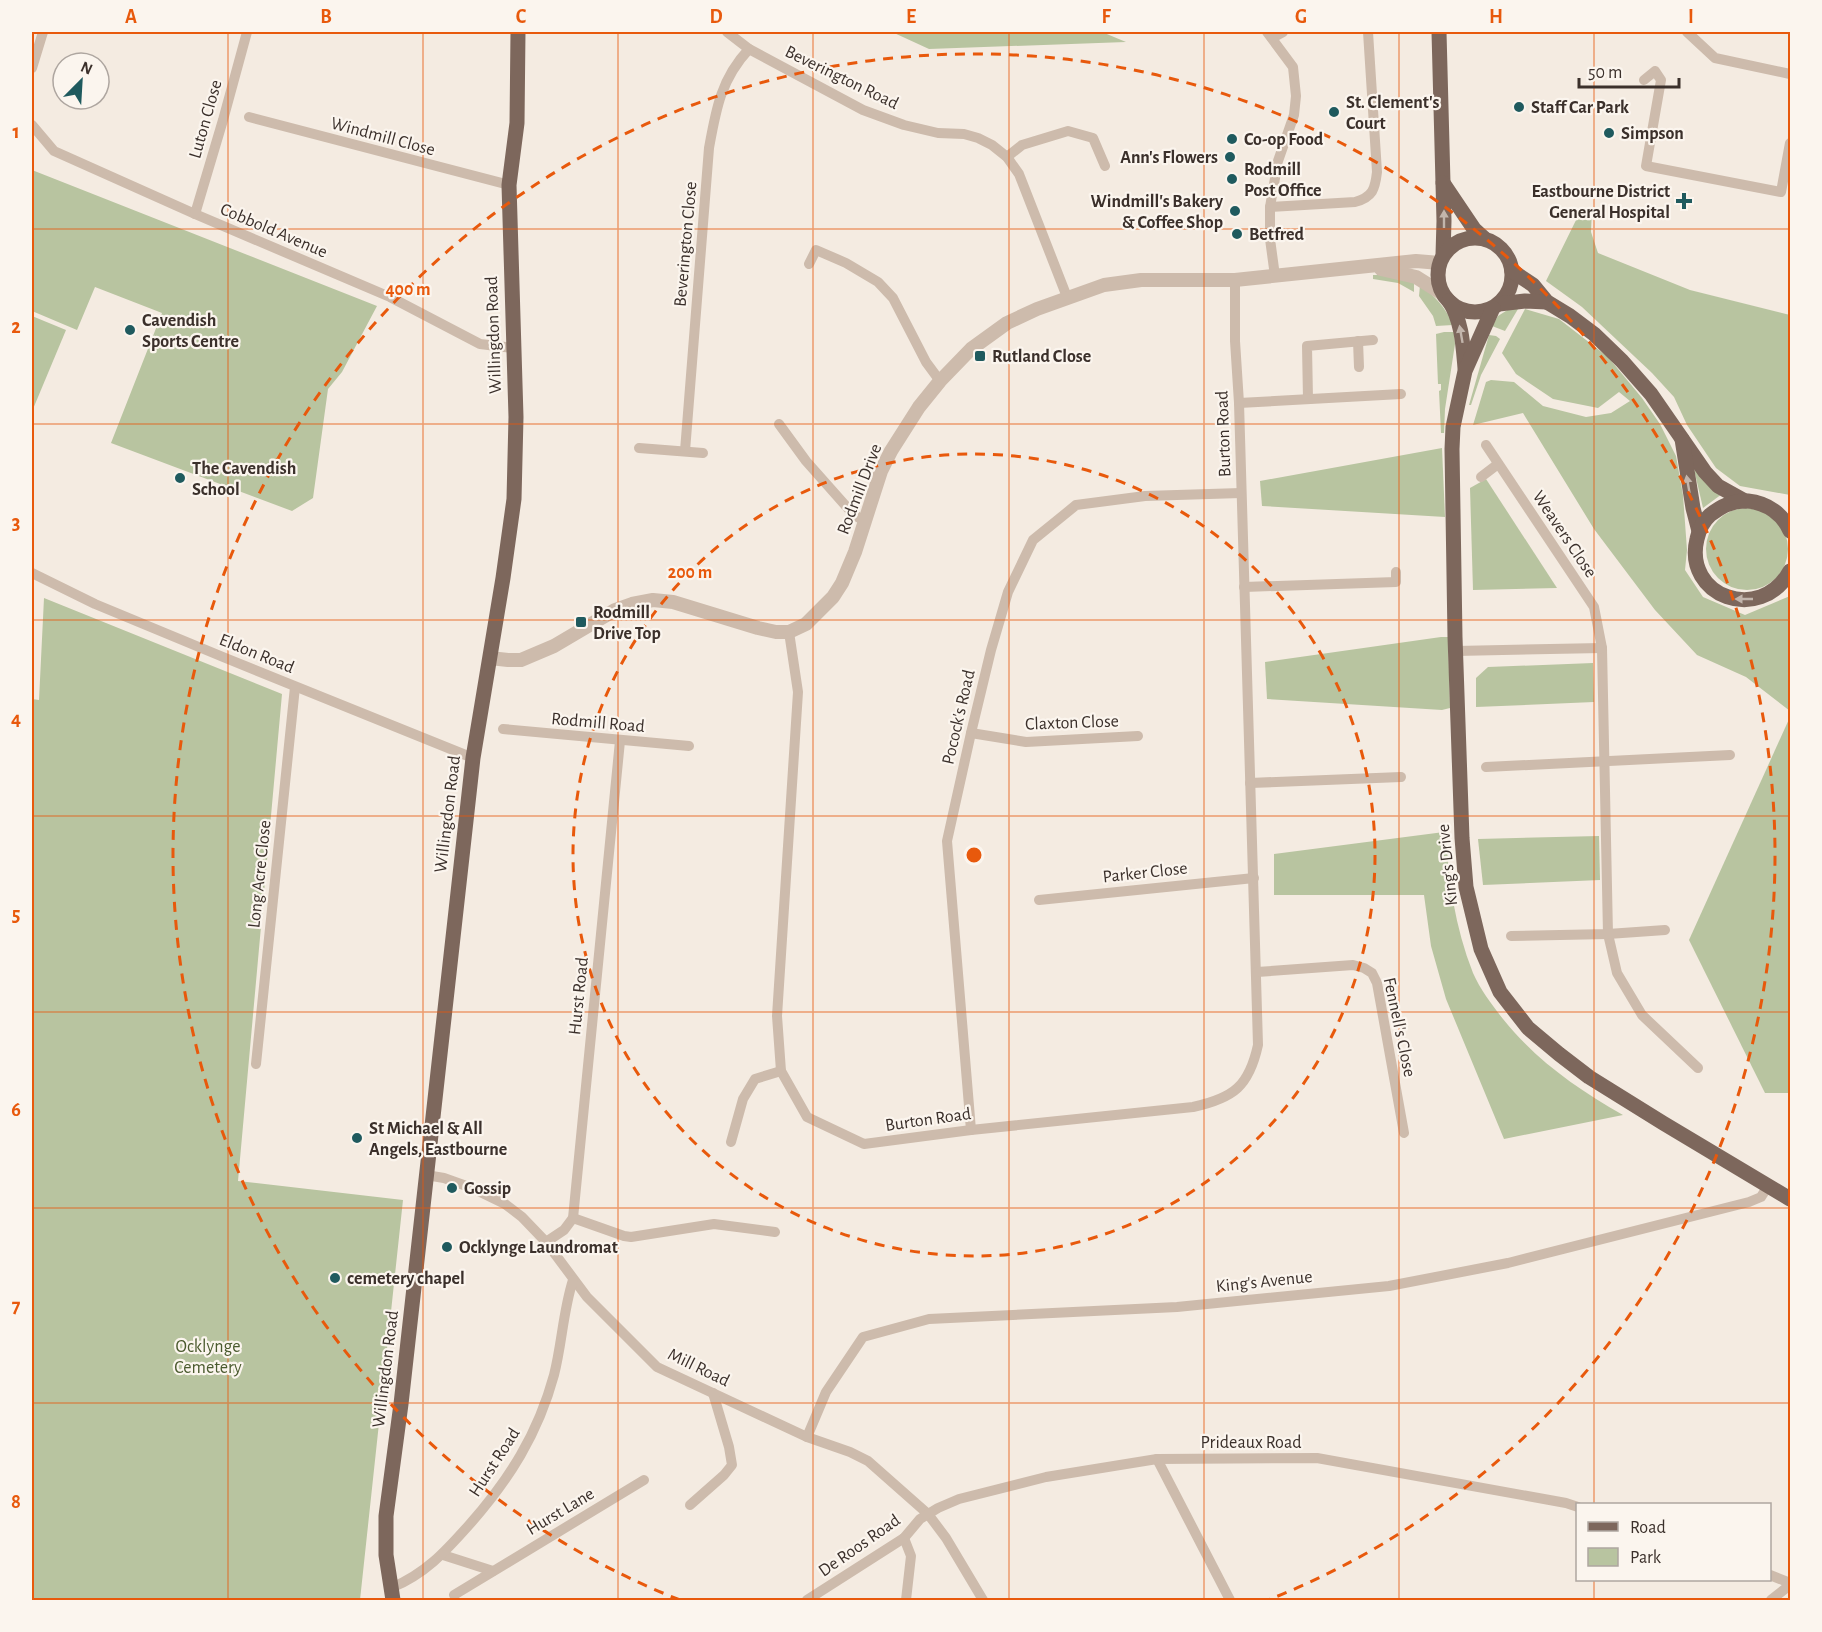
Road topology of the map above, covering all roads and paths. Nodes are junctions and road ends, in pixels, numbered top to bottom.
1 (43, 32) edge
2 (247, 32) edge
3 (518, 32) edge
4 (727, 32) edge
5 (1283, 32) edge
6 (1368, 32) edge
7 (1439, 32) edge
8 (1687, 32) edge
9 (1269, 35) edge
10 (749, 49) junction
11 (32, 68) edge
12 (1791, 74) edge
13 (1644, 80) dead end
14 (249, 117) dead end
15 (32, 125) edge
16 (1791, 143) edge
17 (1006, 157) junction
18 (1105, 166) dead end
19 (1443, 183) junction
20 (508, 185) junction
21 (1786, 193) edge
22 (1270, 207) junction
23 (195, 214) junction
24 (1485, 239) junction
25 (1442, 259) junction
26 (809, 264) dead end
27 (1370, 266) junction
28 (1512, 271) junction
29 (1275, 276) junction
30 (1235, 280) junction
31 (1067, 297) junction
32 (1445, 297) junction
33 (1547, 302) junction
34 (1496, 306) junction
35 (1373, 340) dead end
36 (1358, 342) junction
37 (513, 348) junction
38 (1359, 367) dead end
39 (1465, 370) junction
40 (940, 381) junction
41 (1401, 394) dead end
42 (1308, 399) junction
43 (1239, 403) junction
44 (779, 424) dead end
45 (1682, 436) junction
46 (1486, 445) dead end
47 (639, 448) dead end
48 (685, 451) junction
49 (703, 453) dead end
50 (1498, 464) junction
51 (1481, 477) dead end
52 (1241, 493) junction
53 (1745, 501) junction
54 (1762, 504) junction
55 (1791, 507) edge
56 (864, 521) junction
57 (1699, 531) junction
58 (1791, 531) edge
59 (1791, 571) edge
60 (1396, 572) dead end
61 (32, 573) edge
62 (1244, 587) junction
63 (789, 632) junction
64 (1602, 648) junction
65 (1456, 651) junction
66 (490, 658) junction
67 (295, 687) junction
68 (503, 729) dead end
69 (971, 733) junction
70 (1138, 735) dead end
71 (620, 741) junction
72 (689, 746) dead end
73 (1730, 755) dead end
74 (473, 758) junction
75 (1604, 761) junction
76 (1486, 767) dead end
77 (1401, 777) dead end
78 (1250, 783) junction
79 (1254, 878) junction
80 (1039, 900) dead end
81 (1665, 930) dead end
82 (1608, 934) junction
83 (1511, 936) dead end
84 (1257, 972) junction
85 (256, 1064) dead end
86 (1698, 1068) dead end
87 (781, 1071) junction
88 (971, 1130) junction
89 (1404, 1133) dead end
90 (731, 1142) dead end
91 (426, 1175) junction
92 (1768, 1185) junction
93 (1791, 1199) edge
94 (573, 1218) junction
95 (775, 1232) dead end
96 (546, 1242) junction
97 (573, 1280) junction
98 (713, 1393) junction
99 (807, 1437) junction
100 (1157, 1459) junction
101 (644, 1480) dead end
102 (690, 1504) dead end
103 (1576, 1506) edge
104 (928, 1514) junction
105 (904, 1538) junction
106 (443, 1555) junction
107 (493, 1571) junction
108 (1771, 1575) edge
109 (1791, 1584) edge
110 (392, 1594) edge
111 (454, 1595) dead end
112 (807, 1600) edge
113 (906, 1600) edge
114 (983, 1600) edge
115 (1230, 1600) edge
116 (1771, 1600) edge

1 - 11 street
2 - 23 street, Luton Close
3 - 20 main road, Willingdon Road
4 - 10 street, Beverington Road
5 - 9 street
6 - 22 street
7 - 19 main road
8 - 12 street
9 - 22 street
10 - 17 street, Beverington Road
10 - 48 street, Beverington Close
13 - 21 street
14 - 20 street, Windmill Close
15 - 23 street, Cobbold Avenue
16 - 21 street
17 - 18 street
17 - 31 street, Beverington Road
19 - 24 main road
25 -> 19 main road
20 - 37 main road, Willingdon Road
22 - 29 street
23 - 37 street, Cobbold Avenue
24 - 25 main road
24 - 28 main road
25 - 27 street, Rodmill Drive
25 - 32 main road
26 - 40 street
27 - 29 street, Rodmill Drive
27 - 32 street, Rodmill Drive
28 - 33 main road
28 - 34 main road
29 - 30 street, Rodmill Drive
30 - 31 street, Rodmill Drive
30 - 43 street, Burton Road
31 - 40 street, Rodmill Drive
32 - 34 main road
39 -> 32 main road, King's Drive
33 - 34 main road
33 - 45 main road
34 - 39 main road, King's Drive
35 - 36 street
36 - 38 street
36 - 42 street
37 - 66 main road, Willingdon Road
39 - 65 main road, King's Drive
40 - 56 street, Rodmill Drive
41 - 42 street
42 - 43 street
43 - 52 street, Burton Road
44 - 56 street
45 - 53 main road
57 -> 45 main road
46 - 50 street, Weavers Close
47 - 48 street
48 - 49 street
50 - 51 street
50 - 64 street, Weavers Close
52 - 62 street, Burton Road
52 - 69 street, Pocock's Road
53 - 54 main road
53 - 57 main road
54 - 55 main road
54 - 58 main road
56 - 63 street, Rodmill Drive
59 -> 57 main road
60 - 62 street
61 - 67 street, Eldon Road
62 - 78 street, Burton Road
63 - 66 street
63 - 87 street, Burton Road
64 - 65 street
64 - 75 street, Weavers Close
65 - 92 main road, King's Drive
66 - 74 main road, Willingdon Road
67 - 74 street, Eldon Road
67 - 85 street, Long Acre Close
68 - 71 street, Rodmill Road
69 - 70 street, Claxton Close
69 - 88 street, Pocock's Road
71 - 72 street, Rodmill Road
71 - 94 street, Hurst Road
73 - 75 street
74 - 91 main road, Willingdon Road
75 - 76 street
75 - 82 street, Weavers Close
77 - 78 street
78 - 79 street, Burton Road
79 - 80 street, Parker Close
79 - 84 street, Burton Road
81 - 82 street
82 - 83 street
82 - 86 street, Weavers Close
84 - 88 street, Burton Road
84 - 89 street, Fennell's Close
87 - 88 street, Burton Road
87 - 90 street
91 - 96 street, Mill Road
91 - 110 main road, Willingdon Road
92 - 93 main road, King's Drive
92 - 99 street, King's Avenue
94 - 95 street
94 - 96 street
96 - 97 street, Mill Road
97 - 98 street, Mill Road
97 - 106 street, Hurst Road
98 - 99 street, Mill Road
98 - 102 street
99 - 104 street, Mill Road
100 - 103 street, Prideaux Road
100 - 104 street, Prideaux Road
100 - 115 street
101 - 107 street, Hurst Lane
104 - 105 street, De Roos Road
104 - 114 street, Mill Road
105 - 112 street, De Roos Road
105 - 113 street
106 - 107 street
106 - 110 street, Hurst Road
107 - 111 street, Hurst Lane
108 - 109 street
109 - 116 street

